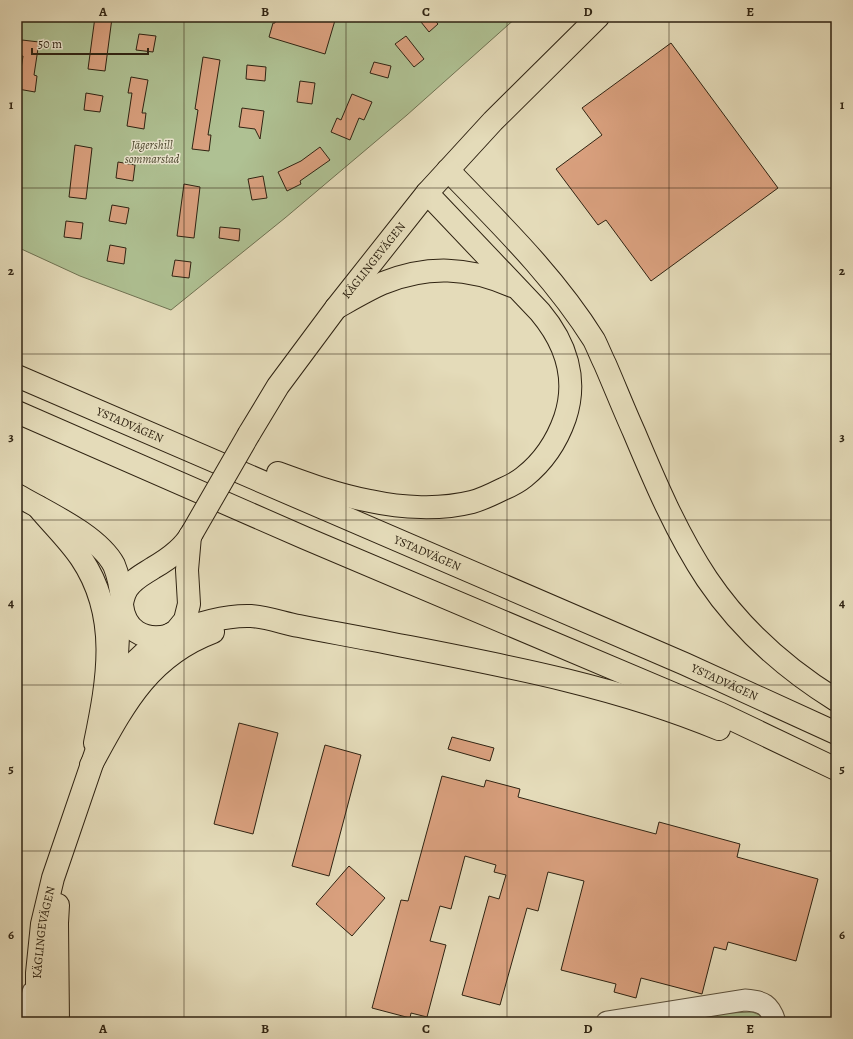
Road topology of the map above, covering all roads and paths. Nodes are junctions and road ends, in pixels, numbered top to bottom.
1 (598, 17) edge
2 (448, 170) junction
3 (427, 193) junction
4 (518, 289) junction
5 (336, 308) junction
6 (17, 376) edge
7 (17, 412) edge
8 (109, 415) junction
9 (17, 494) edge
10 (38, 507) junction
11 (191, 535) junction
12 (122, 603) junction
13 (314, 629) junction
14 (168, 636) junction
15 (836, 700) edge
16 (110, 711) junction
17 (836, 733) edge
18 (91, 765) junction
19 (836, 769) edge
20 (836, 779) edge
21 (64, 844) junction
22 (37, 973) junction
23 (636, 1017) junction
24 (25, 1022) edge
25 (37, 1022) edge
26 (58, 1022) edge
27 (607, 1022) edge
28 (669, 1022) edge
29 (775, 1022) edge

1 - 2 main road, KÄGLINGEVÄGEN
2 - 3 main road, KÄGLINGEVÄGEN
2 - 15 main road
3 - 4 main road
3 - 5 main road, KÄGLINGEVÄGEN
4 - 5 main road
4 - 8 main road
5 - 11 main road, KÄGLINGEVÄGEN, bridge
6 - 8 main road, YSTADVÄGEN
7 - 19 main road
8 - 17 main road, YSTADVÄGEN
9 - 10 main road
10 - 12 main road
10 - 18 main road
11 - 12 main road, KÄGLINGEVÄGEN
11 - 14 main road, KÄGLINGEVÄGEN
12 - 14 main road
12 - 16 main road, KÄGLINGEVÄGEN
13 - 14 main road
13 - 18 main road
13 - 20 main road
14 - 16 main road, KÄGLINGEVÄGEN
16 - 18 main road, KÄGLINGEVÄGEN
18 - 21 main road, KÄGLINGEVÄGEN
21 - 22 main road, KÄGLINGEVÄGEN
21 - 26 main road, KÄGLINGEVÄGEN
22 - 24 street
22 - 25 main road, KÄGLINGEVÄGEN
23 - 27 street
23 - 28 street
23 - 29 street

